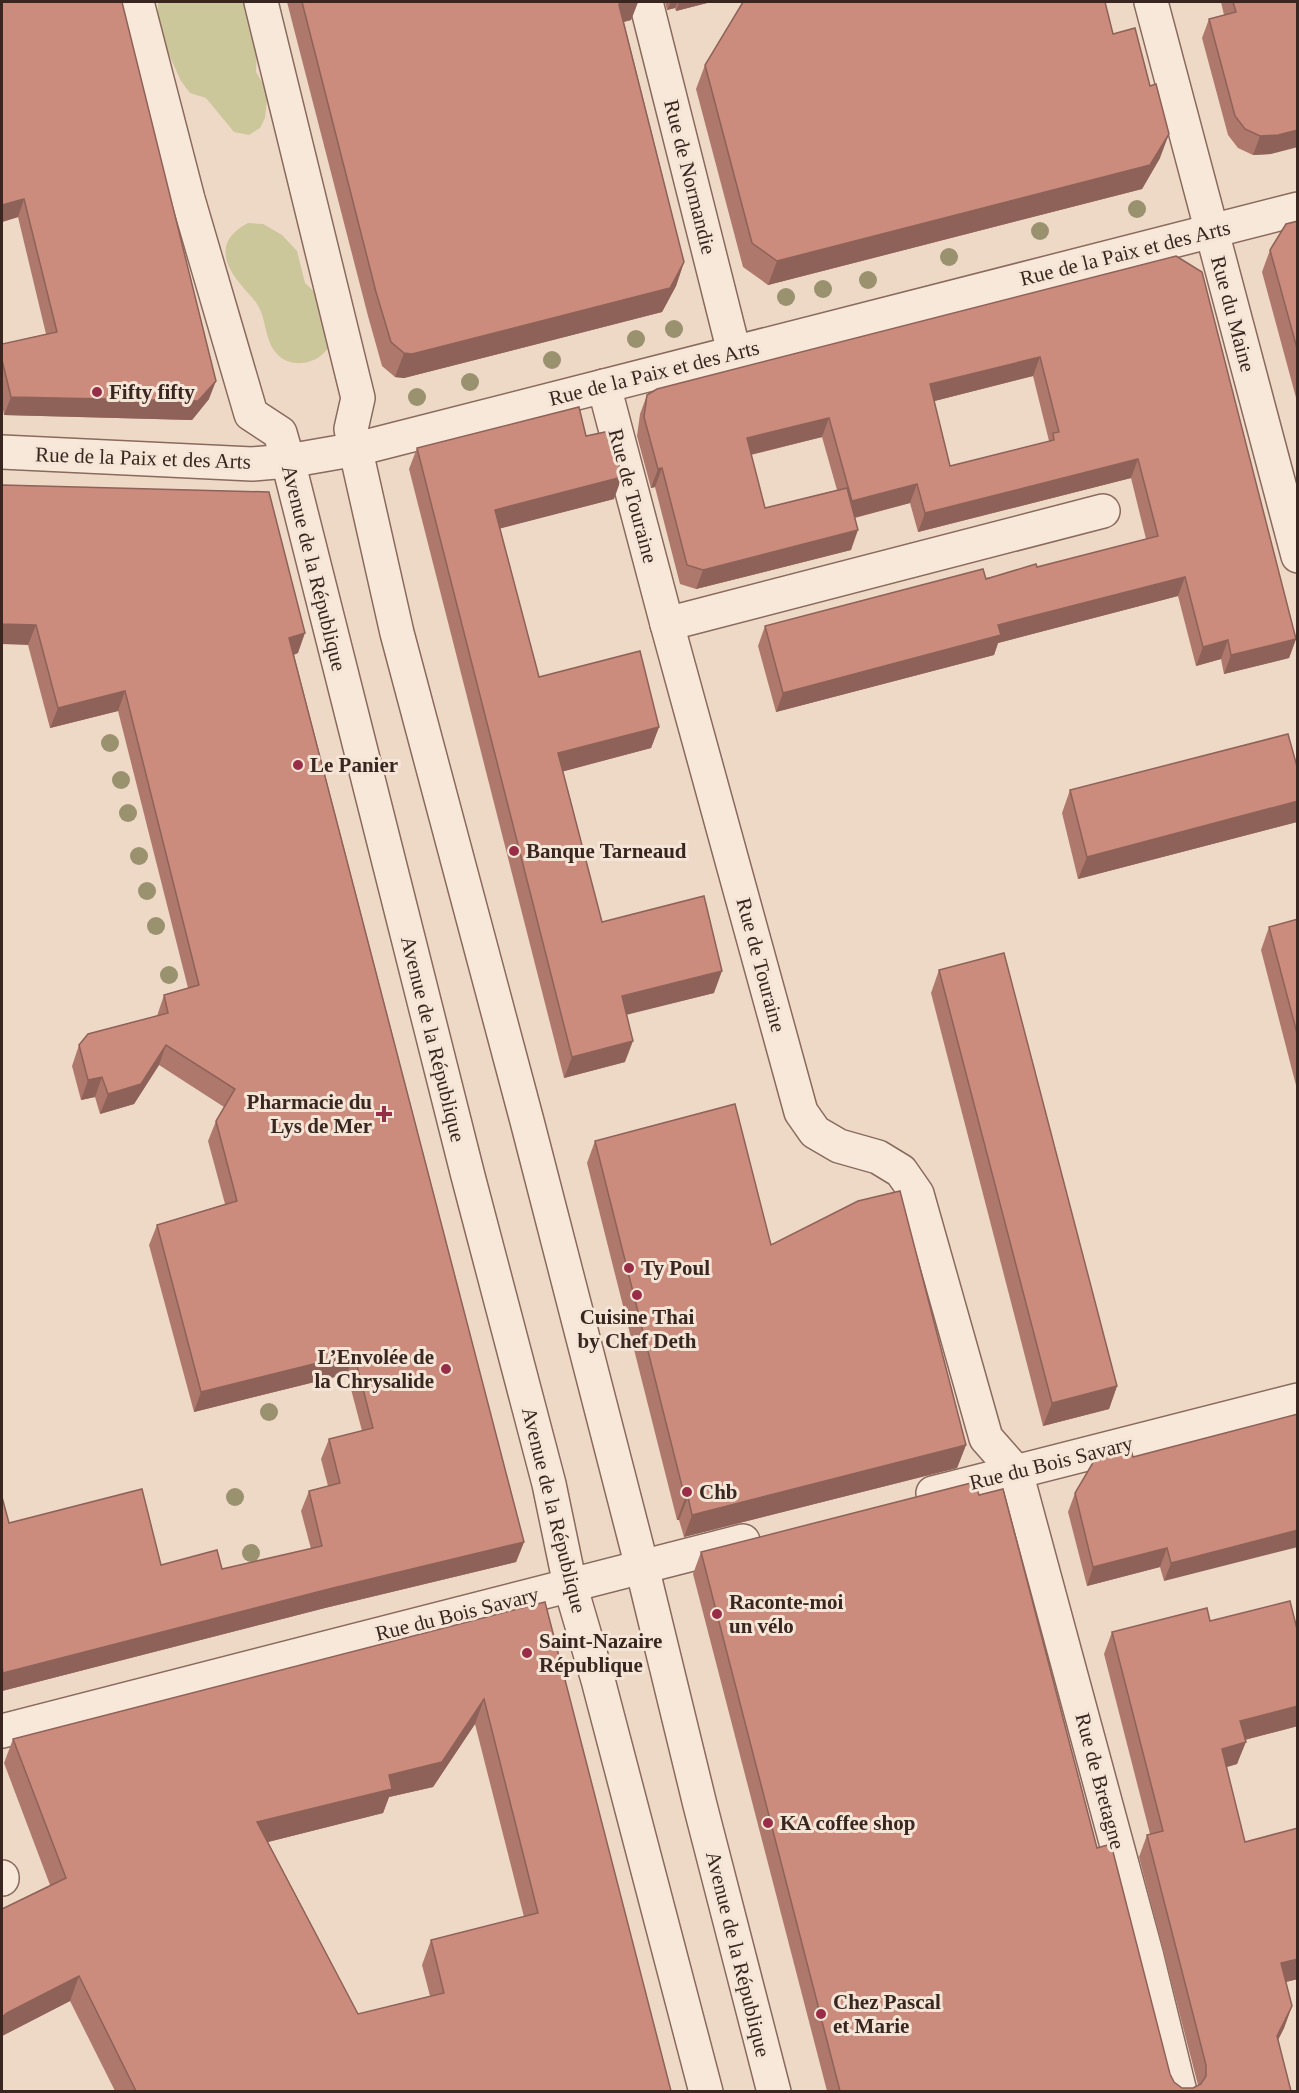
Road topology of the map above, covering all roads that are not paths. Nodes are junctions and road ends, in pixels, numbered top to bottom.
1 (137, 2) edge
2 (261, 2) edge
3 (646, 2) edge
4 (1151, 2) edge
5 (1298, 209) edge
6 (1211, 231) junction
7 (734, 352) junction
8 (604, 386) junction
9 (357, 449) junction
10 (2, 452) edge
11 (288, 461) junction
12 (1103, 511) dead end
13 (1296, 541) edge
14 (667, 624) junction
15 (1298, 1400) edge
16 (1016, 1472) junction
17 (903, 1501) edge
18 (766, 1535) edge
19 (642, 1567) junction
20 (570, 1585) junction
21 (2, 1731) edge
22 (706, 2091) edge
23 (774, 2091) edge
24 (1180, 2091) edge

1 - 11 street, Avenue de la République
2 - 9 street, Avenue de la République
3 - 7 street, Rue de Normandie
4 - 6 street, Rue du Maine
5 - 6 street, Rue de la Paix et des Arts
6 - 7 street, Rue de la Paix et des Arts
6 - 13 street, Rue du Maine
7 - 8 street, Rue de la Paix et des Arts
8 - 9 street, Rue de la Paix et des Arts
8 - 14 street, Rue de Touraine
9 - 11 street, Rue de la Paix et des Arts
9 - 19 street, Avenue de la République
10 - 11 street, Rue de la Paix et des Arts
11 - 20 street, Avenue de la République
12 - 14 street
14 - 16 street, Rue de Touraine
15 - 16 street, Rue du Bois Savary
16 - 17 street, Rue du Bois Savary
16 - 24 street, Rue de Bretagne
18 - 19 street, Rue du Bois Savary
19 - 20 street, Rue du Bois Savary
19 - 23 street, Avenue de la République
20 - 21 street, Rue du Bois Savary
20 - 22 street, Avenue de la République

